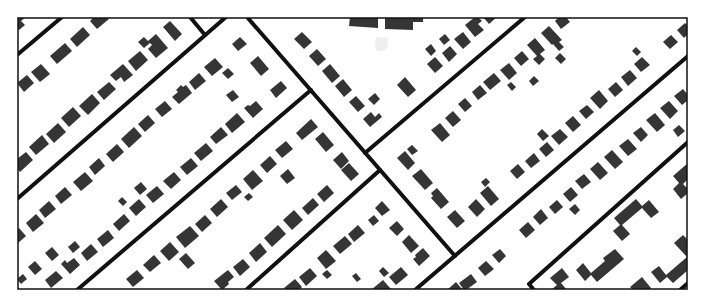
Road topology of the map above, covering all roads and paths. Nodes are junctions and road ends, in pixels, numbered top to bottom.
1 (62, 17) edge
2 (190, 17) edge
3 (226, 17) edge
4 (248, 17) edge
5 (525, 17) edge
6 (205, 35) junction
7 (17, 55) edge
8 (688, 56) edge
9 (311, 90) junction
10 (688, 142) edge
11 (365, 153) junction
12 (380, 170) junction
13 (17, 199) edge
14 (455, 256) junction
15 (688, 283) edge
16 (78, 290) edge
17 (246, 290) edge
18 (415, 290) edge
19 (534, 290) edge
20 (680, 290) edge

1 - 7 street
2 - 6 street
3 - 6 street
4 - 9 street
5 - 11 street
6 - 13 street
8 - 14 street
9 - 11 street
9 - 16 street
10 - 19 street
11 - 12 street
12 - 14 street
12 - 17 street
14 - 18 street
15 - 20 street

